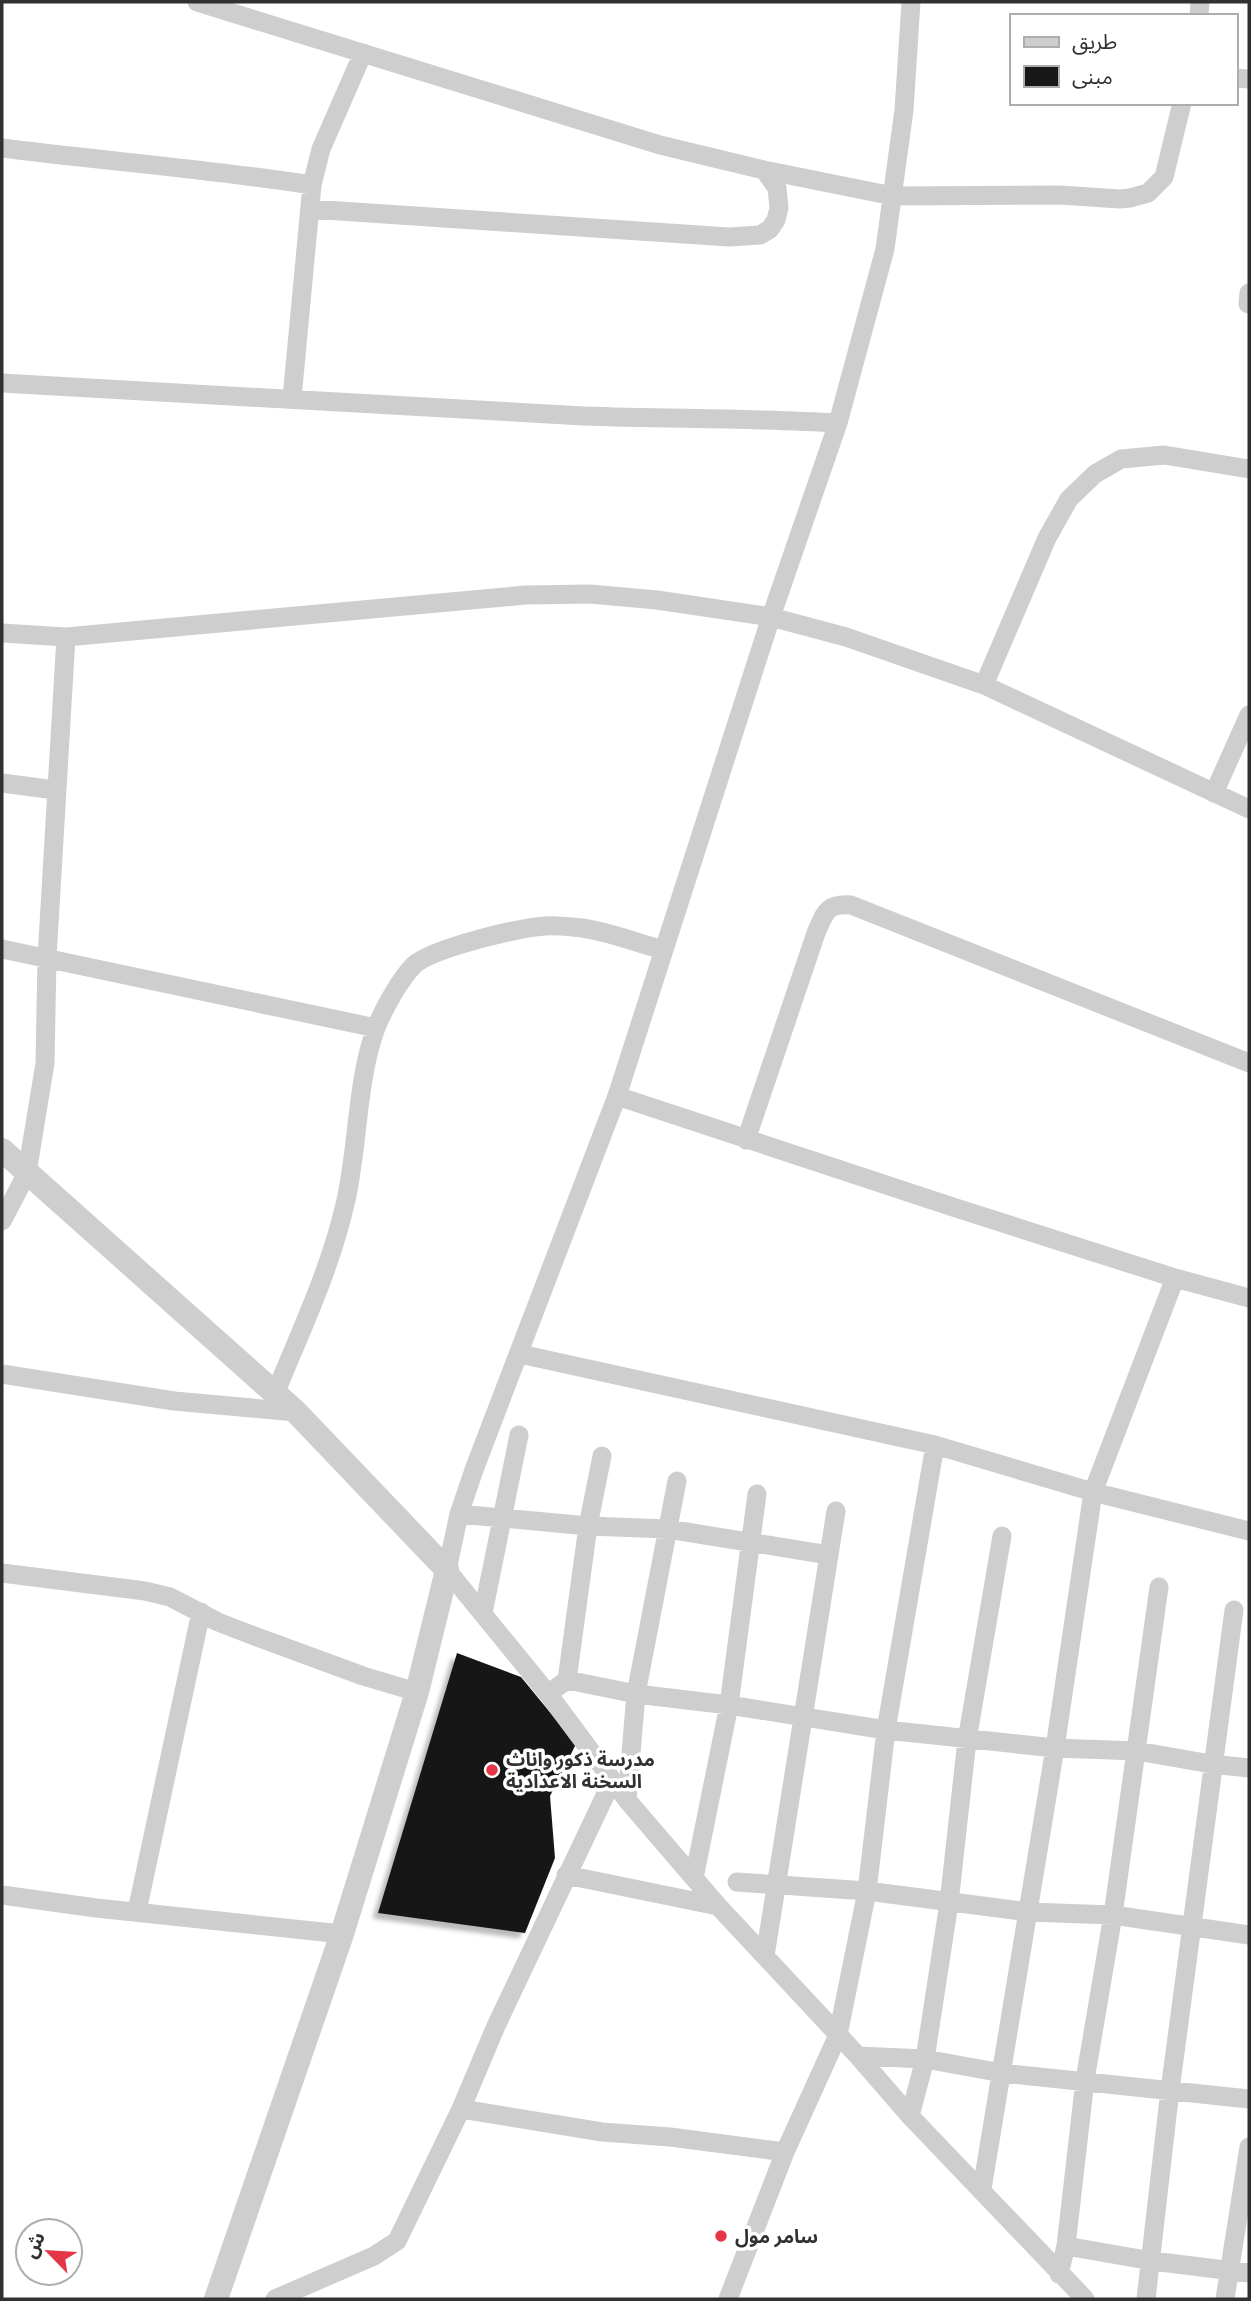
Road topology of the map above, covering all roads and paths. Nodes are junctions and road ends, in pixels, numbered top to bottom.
1 (197, 2) edge
2 (911, 2) edge
3 (363, 53) junction
4 (1182, 105) edge
5 (2, 148) edge
6 (764, 170) junction
7 (312, 185) junction
8 (893, 196) junction
9 (310, 209) junction
10 (2, 383) edge
11 (292, 398) junction
12 (838, 423) junction
13 (1249, 469) edge
14 (771, 617) junction
15 (2, 633) edge
16 (65, 636) junction
17 (984, 685) junction
18 (1249, 715) edge
19 (2, 782) edge
20 (55, 790) junction
21 (1214, 793) junction
22 (1249, 809) edge
23 (2, 949) edge
24 (664, 950) junction
25 (47, 958) junction
26 (376, 1028) junction
27 (1249, 1063) edge
28 (617, 1096) junction
29 (746, 1140) junction
30 (2, 1150) edge
31 (27, 1173) junction
32 (2, 1221) edge
33 (1175, 1278) junction
34 (1249, 1298) edge
35 (520, 1354) junction
36 (2, 1374) edge
37 (275, 1394) junction
38 (296, 1412) junction
39 (520, 1435) dead end
40 (934, 1445) junction
41 (602, 1455) dead end
42 (677, 1480) dead end
43 (1093, 1492) junction
44 (757, 1494) dead end
45 (836, 1511) dead end
46 (459, 1514) junction
47 (501, 1518) junction
48 (588, 1527) junction
49 (668, 1529) junction
50 (1249, 1531) edge
51 (1002, 1536) dead end
52 (750, 1542) junction
53 (829, 1555) junction
54 (447, 1570) junction
55 (2, 1573) edge
56 (1159, 1587) dead end
57 (1234, 1610) dead end
58 (201, 1612) junction
59 (483, 1612) junction
60 (567, 1680) junction
61 (417, 1692) junction
62 (636, 1694) junction
63 (549, 1695) junction
64 (729, 1705) junction
65 (803, 1717) junction
66 (886, 1730) junction
67 (967, 1740) junction
68 (1055, 1748) junction
69 (1137, 1751) junction
70 (1211, 1764) junction
71 (1249, 1768) edge
72 (612, 1781) junction
73 (627, 1800) junction
74 (566, 1875) junction
75 (694, 1878) junction
76 (737, 1882) dead end
77 (775, 1884) junction
78 (866, 1891) junction
79 (2, 1895) edge
80 (949, 1903) junction
81 (718, 1906) junction
82 (137, 1911) junction
83 (1028, 1912) junction
84 (1113, 1915) junction
85 (1192, 1927) junction
86 (342, 1934) junction
87 (1249, 1935) edge
88 (765, 1956) junction
89 (838, 2035) junction
90 (858, 2056) junction
91 (925, 2059) junction
92 (1002, 2073) junction
93 (1085, 2080) junction
94 (1170, 2090) junction
95 (1249, 2099) edge
96 (461, 2109) junction
97 (910, 2116) junction
98 (1249, 2147) edge
99 (785, 2152) junction
100 (982, 2189) junction
101 (1066, 2246) junction
102 (1152, 2261) junction
103 (1239, 2273) edge
104 (1059, 2274) junction
105 (216, 2299) edge
106 (275, 2299) edge
107 (728, 2299) edge
108 (1085, 2299) edge
109 (1146, 2299) edge
110 (1226, 2299) edge

1 - 3 street
2 - 8 street
3 - 6 street
3 - 7 street
4 - 8 street
5 - 7 street
6 - 8 street
6 - 9 street
7 - 9 street
8 - 12 street
9 - 11 street
10 - 11 street
11 - 12 street
12 - 14 street
13 - 17 street
14 - 16 street
14 - 17 street
14 - 24 street
15 - 16 street
16 - 20 street
17 - 21 street
18 - 21 street
19 - 20 street
20 - 25 street
21 - 22 street
23 - 25 street
24 - 26 street
24 - 28 street
25 - 26 street
25 - 31 street
26 - 37 street
27 - 29 street
28 - 29 street
28 - 35 street
29 - 33 street
30 - 31 street
31 - 32 street
31 - 37 street
33 - 34 street
33 - 43 street
35 - 40 street
35 - 46 street
36 - 38 street
37 - 38 street
38 - 54 street
39 - 47 street
40 - 43 street
40 - 66 street
41 - 48 street
42 - 49 street
43 - 50 street
43 - 68 street
44 - 52 street
45 - 53 street
46 - 47 street
46 - 54 street
47 - 48 street
47 - 59 street
48 - 49 street
48 - 60 street
49 - 52 street
49 - 62 street
51 - 67 street
52 - 53 street
52 - 64 street
53 - 65 street
54 - 59 street
54 - 61 street
55 - 58 street
56 - 69 street
57 - 70 street
58 - 61 street
58 - 82 street
59 - 63 street
60 - 62 street
60 - 63 street
61 - 86 street
62 - 64 street
62 - 73 street
63 - 72 street
64 - 65 street
64 - 75 street
65 - 66 street
65 - 77 street
66 - 67 street
66 - 78 street
67 - 68 street
67 - 80 street
68 - 69 street
68 - 83 street
69 - 70 street
69 - 84 street
70 - 71 street
70 - 85 street
72 - 73 street
72 - 74 street
73 - 75 street
74 - 81 street
74 - 96 street
75 - 81 street
76 - 77 street
77 - 78 street
77 - 88 street
78 - 80 street
78 - 89 street
79 - 82 street
80 - 83 street
80 - 91 street
81 - 88 street
82 - 86 street
83 - 84 street
83 - 92 street
84 - 85 street
84 - 93 street
85 - 87 street
85 - 94 street
86 - 105 street
88 - 89 street
89 - 90 street
89 - 99 street
90 - 91 street
90 - 97 street
91 - 92 street
91 - 97 street
92 - 93 street
92 - 100 street
93 - 94 street
93 - 101 street
94 - 95 street
94 - 102 street
96 - 99 street
96 - 106 street
97 - 100 street
98 - 103 street
99 - 107 street
100 - 104 street
101 - 102 street
101 - 104 street
102 - 103 street
102 - 109 street
103 - 110 street
104 - 108 street

